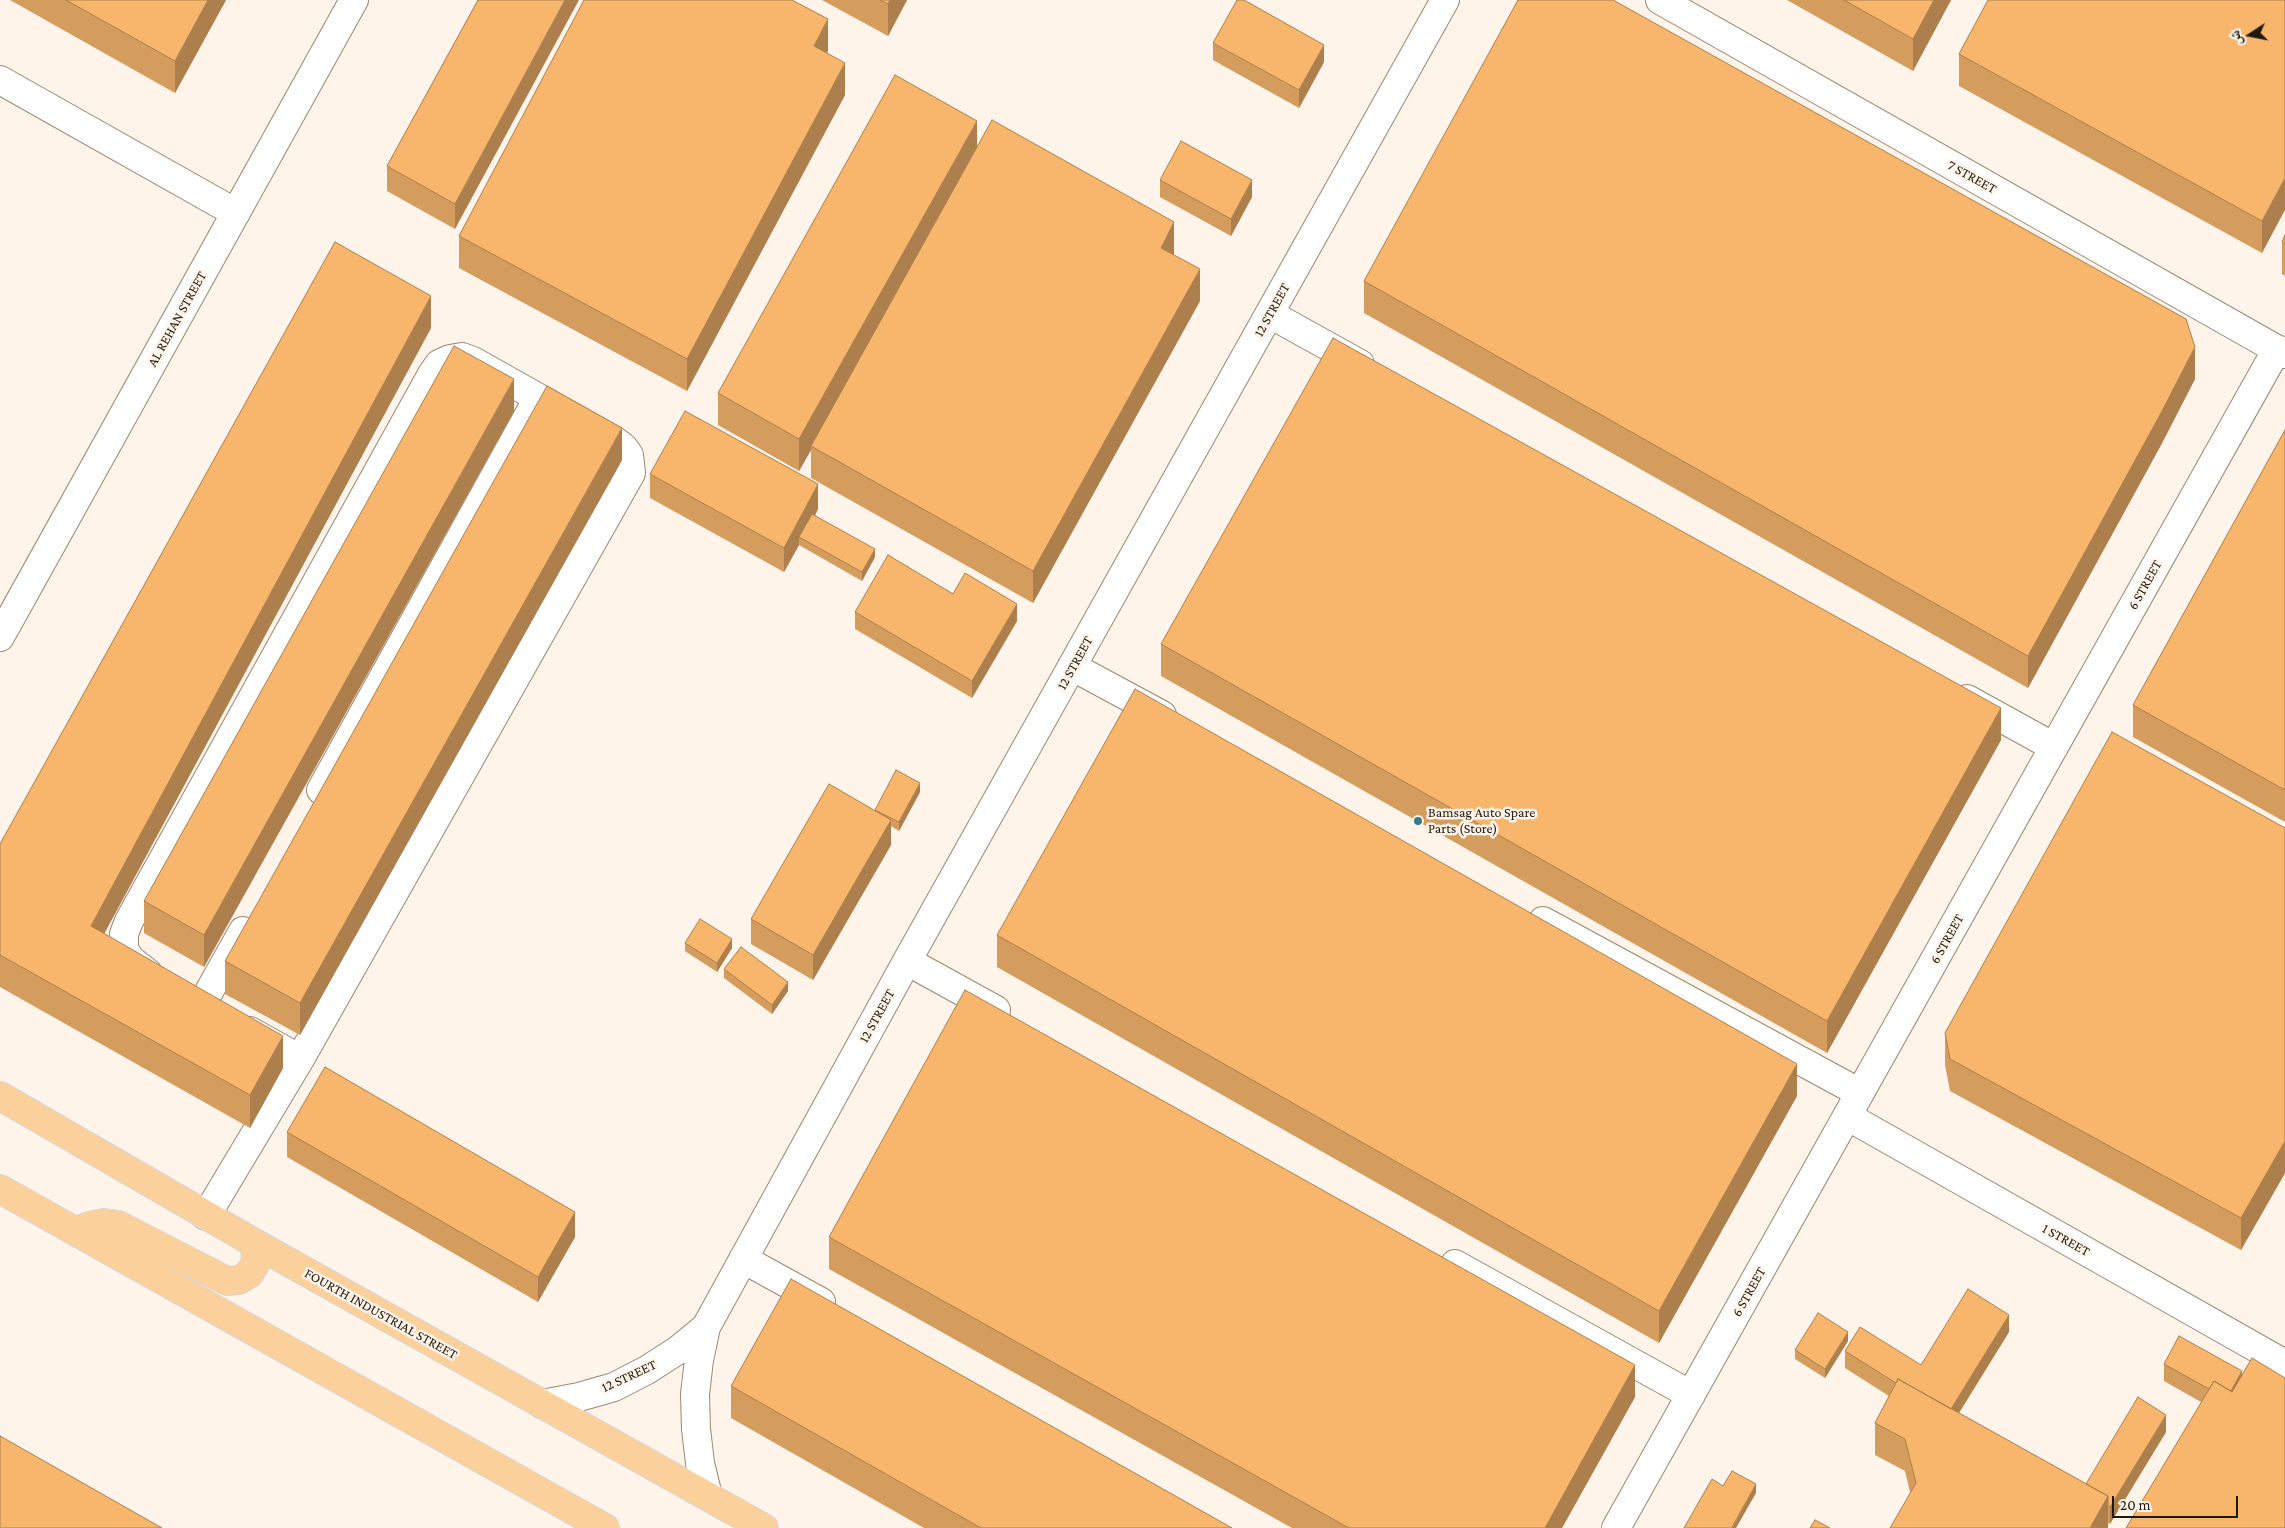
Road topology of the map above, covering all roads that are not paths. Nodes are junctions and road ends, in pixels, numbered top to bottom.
1 (354, 0) edge
2 (1445, 0) edge
3 (1660, 0) edge
4 (0, 80) edge
5 (236, 213) junction
6 (1270, 314) junction
7 (2281, 351) edge
8 (1383, 377) edge
9 (538, 398) junction
10 (0, 637) edge
11 (1073, 667) junction
12 (1950, 689) edge
13 (1187, 728) edge
14 (2054, 747) junction
15 (308, 813) edge
16 (255, 908) edge
17 (1519, 908) edge
18 (907, 961) junction
19 (202, 1004) junction
20 (1021, 1024) edge
21 (300, 1059) junction
22 (1860, 1093) junction
23 (0, 1096) edge
24 (1847, 1116) junction
25 (0, 1189) edge
26 (206, 1216) junction
27 (77, 1231) junction
28 (251, 1241) junction
29 (1430, 1250) edge
30 (743, 1259) junction
31 (847, 1316) edge
32 (706, 1326) junction
33 (2285, 1364) edge
34 (1691, 1395) junction
35 (542, 1404) junction
36 (708, 1496) junction
37 (606, 1528) edge
38 (764, 1528) edge
39 (1616, 1528) edge

1 - 5 street, AL REHAN STREET
2 - 6 street, 12 STREET
3 - 7 street, 7 STREET
4 - 5 street
5 - 10 street, AL REHAN STREET
6 - 8 street
6 - 11 street, 12 STREET
7 - 14 street, 6 STREET
9 - 15 street
9 - 19 street
9 - 21 street
11 - 13 street
11 - 18 street, 12 STREET
12 - 14 street
14 - 22 street, 6 STREET
16 - 19 street
17 - 22 street
18 - 20 street
18 - 30 street, 12 STREET
19 - 21 street
21 - 26 street
22 - 24 street, 6 STREET
23 - 26 main road, FOURTH INDUSTRIAL STREET
24 - 33 street, 1 STREET
24 - 34 street, 6 STREET
25 - 27 main road
26 - 28 main road, FOURTH INDUSTRIAL STREET
27 - 28 main road
27 - 37 main road
28 - 35 main road, FOURTH INDUSTRIAL STREET
29 - 34 street
30 - 31 street
30 - 32 street, 12 STREET
32 - 35 street, 12 STREET
32 - 36 street, 12 STREET
34 - 39 street, 6 STREET
35 - 36 main road, FOURTH INDUSTRIAL STREET
36 - 38 main road, FOURTH INDUSTRIAL STREET

